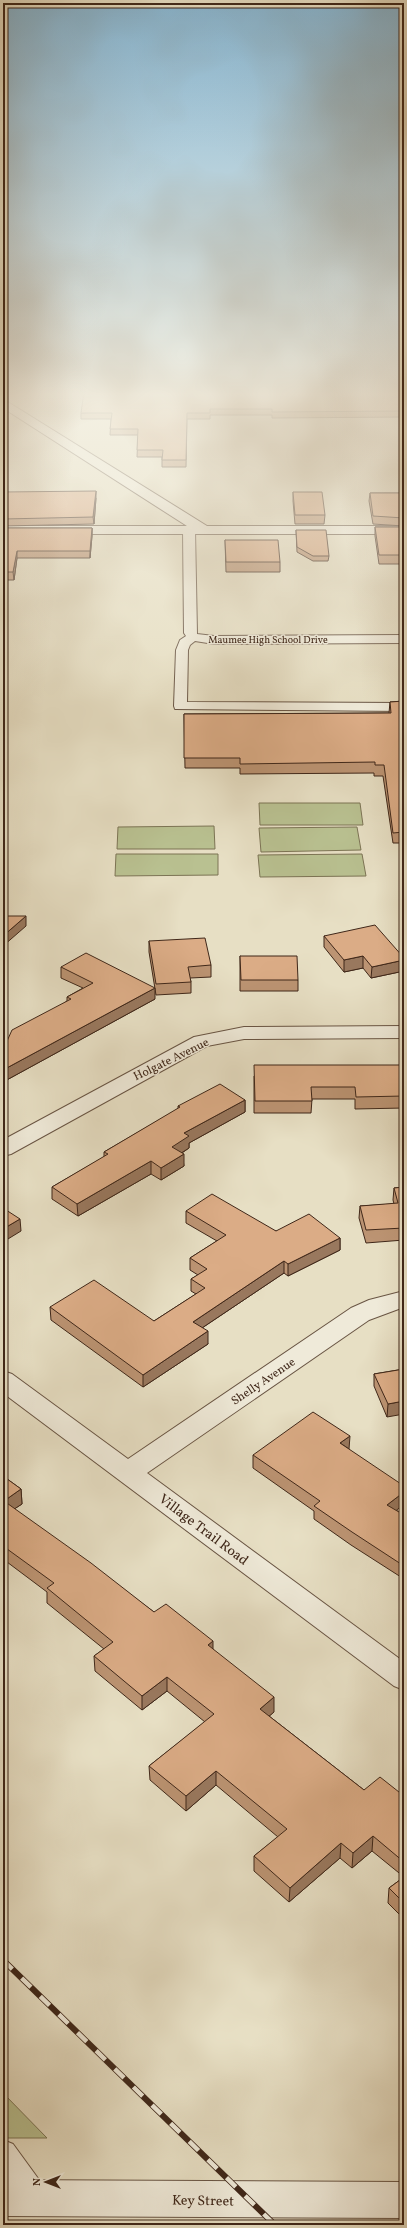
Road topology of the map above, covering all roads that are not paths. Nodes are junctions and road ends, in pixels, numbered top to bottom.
1 (150, 496) edge
2 (3, 530) edge
3 (189, 530) junction
4 (204, 530) junction
5 (404, 530) edge
6 (193, 637) junction
7 (404, 639) edge
8 (404, 707) edge
9 (404, 1032) edge
10 (3, 1149) edge
11 (404, 1299) edge
12 (3, 1380) edge
13 (128, 1473) junction
14 (404, 1678) edge
15 (3, 2153) edge
16 (19, 2198) edge
17 (404, 2200) edge

1 - 4 street
2 - 3 street
3 - 4 street
3 - 6 lane, Maumee High School Drive
4 - 5 street
6 - 7 lane, Maumee High School Drive
6 - 8 lane
9 - 10 street, Holgate Avenue
11 - 13 street, Shelly Avenue
12 - 13 street, Village Trail Road
13 - 14 street, Village Trail Road
15 - 16 lane
16 - 17 street, Key Street

